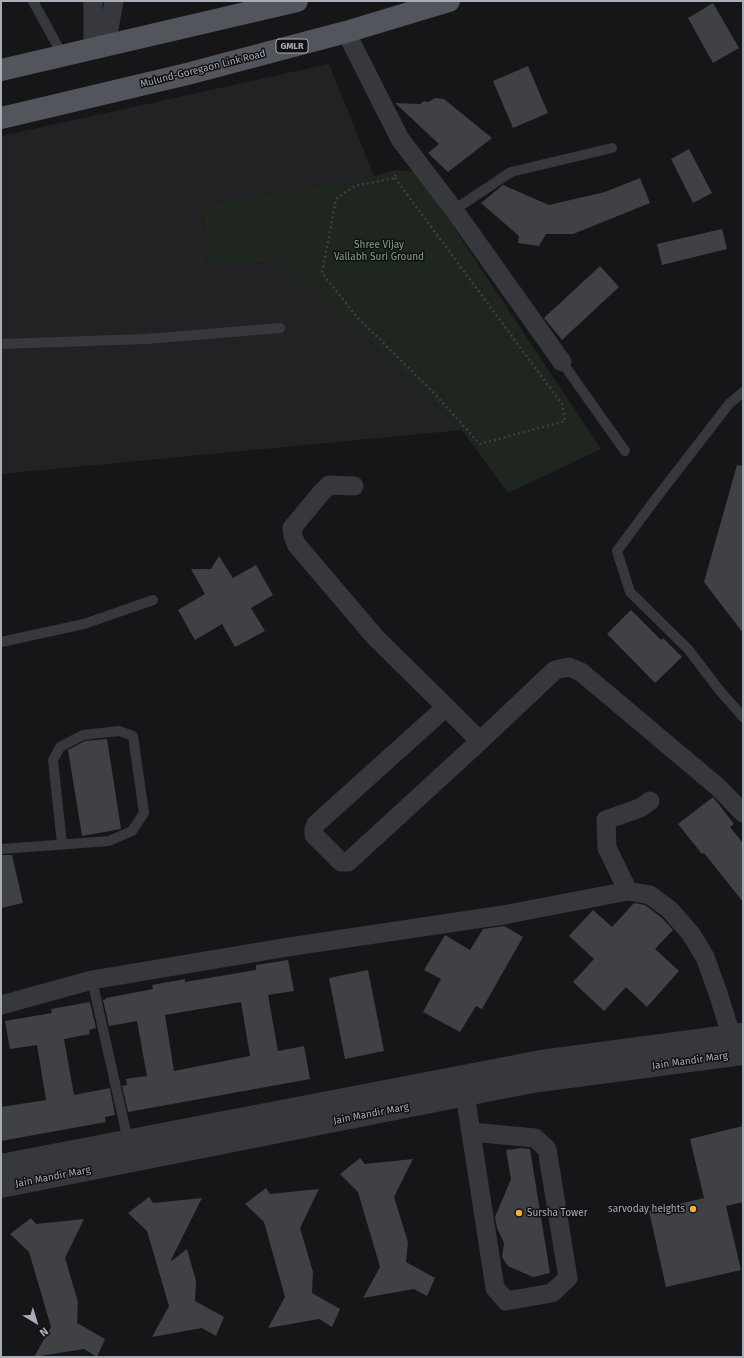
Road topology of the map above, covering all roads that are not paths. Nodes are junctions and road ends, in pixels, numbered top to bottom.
1 (33, 1) edge
2 (93, 1) edge
3 (114, 1) edge
4 (297, 1) edge
5 (449, 1) edge
6 (346, 32) junction
7 (100, 47) junction
8 (63, 56) junction
9 (1, 70) edge
10 (1, 118) edge
11 (612, 148) dead end
12 (454, 210) junction
13 (280, 328) dead end
14 (1, 344) edge
15 (562, 362) joint
16 (743, 392) edge
17 (625, 451) dead end
18 (354, 486) dead end
19 (153, 600) dead end
20 (1, 642) edge
21 (446, 707) junction
22 (743, 717) edge
23 (480, 741) junction
24 (650, 801) dead end
25 (743, 813) edge
26 (62, 844) junction
27 (1, 849) edge
28 (628, 891) junction
29 (92, 980) junction
30 (1, 1005) edge
31 (737, 1035) edge
32 (674, 1053) junction
33 (743, 1054) edge
34 (464, 1086) junction
35 (228, 1132) junction
36 (471, 1132) junction
37 (128, 1141) junction
38 (7, 1164) edge
39 (8, 1185) edge

1 - 8 lane
2 - 7 street
3 - 7 street
4 - 7 main road
5 - 6 main road, Mulund-Goregaon Link Road / GMLR
6 - 10 main road, Mulund-Goregaon Link Road / GMLR
6 - 12 street
7 - 8 main road
8 - 9 main road
11 - 12 lane
12 - 15 street
13 - 14 lane
15 - 17 lane
16 - 22 lane
18 - 21 street
19 - 20 lane
21 - 23 street
21 - 23 street
23 - 25 street
24 - 28 street
26 - 26 lane
26 - 27 lane
28 - 29 street
28 - 31 street
29 - 30 street
29 - 37 lane
31 - 32 street, Jain Mandir Marg
32 - 33 street, Jain Mandir Marg
32 - 34 street, Jain Mandir Marg
34 - 35 street, Jain Mandir Marg
34 - 36 street
35 - 37 street, Jain Mandir Marg
35 - 39 street, Jain Mandir Marg
36 - 36 street
37 - 38 street, Jain Mandir Marg
38 - 39 street

